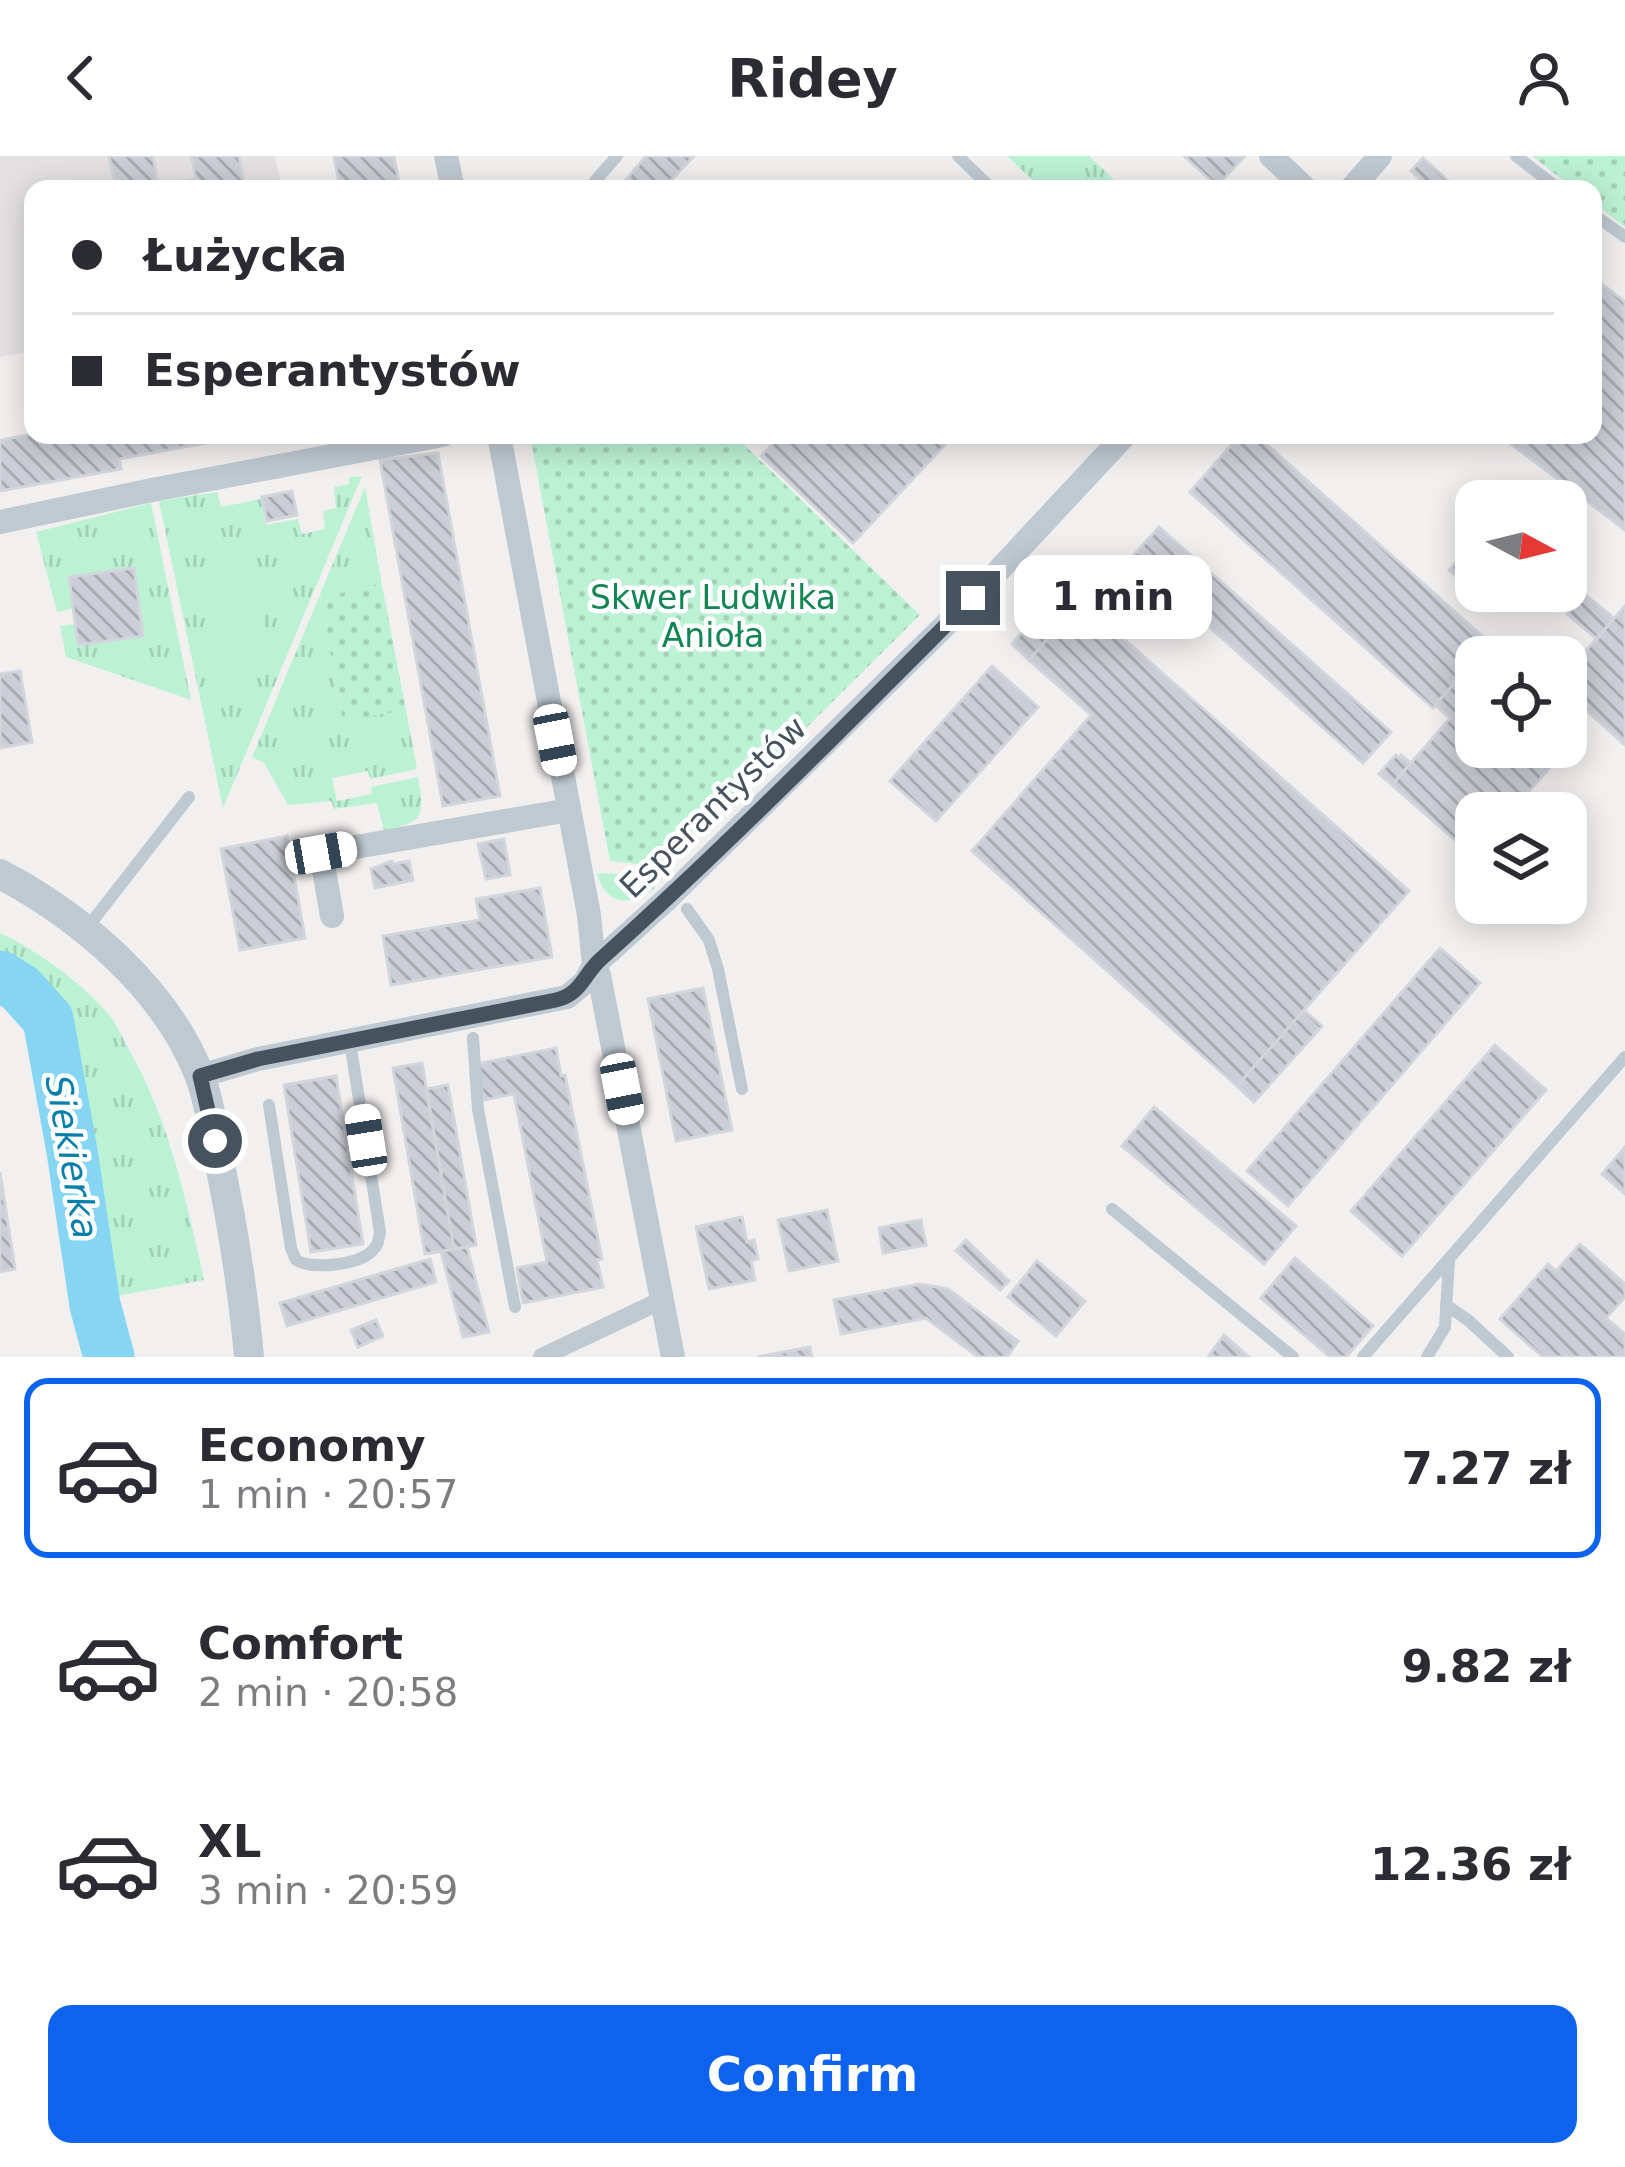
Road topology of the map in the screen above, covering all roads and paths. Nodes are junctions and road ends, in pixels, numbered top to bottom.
1 (617, 156) edge
2 (958, 156) edge
3 (1271, 156) edge
4 (1380, 156) edge
5 (1516, 156) edge
6 (596, 180) edge
7 (983, 180) edge
8 (1296, 180) edge
9 (1359, 180) edge
10 (1547, 180) edge
11 (395, 444) edge
12 (501, 444) edge
13 (1117, 444) edge
14 (0, 522) edge
15 (189, 797) dead end
16 (569, 810) junction
17 (0, 874) edge
18 (687, 909) dead end
19 (332, 916) dead end
20 (86, 929) junction
21 (593, 965) junction
22 (472, 1038) dead end
23 (350, 1042) junction
24 (1625, 1057) edge
25 (1612, 1072) junction
26 (200, 1076) junction
27 (1625, 1083) edge
28 (742, 1089) dead end
29 (269, 1105) dead end
30 (1112, 1209) dead end
31 (1449, 1259) junction
32 (662, 1300) junction
33 (1446, 1305) junction
34 (514, 1307) dead end
35 (248, 1357) edge
36 (542, 1357) edge
37 (673, 1357) edge
38 (1293, 1357) edge
39 (1363, 1357) edge
40 (1427, 1357) edge
41 (1508, 1357) edge

1 - 6 lane
2 - 7 lane
3 - 8 street
4 - 9 street
5 - 10 lane
11 - 14 street
12 - 16 street
13 - 21 street, Esperantystów
15 - 20 lane
16 - 19 street
16 - 21 street
17 - 20 street
18 - 28 lane
20 - 26 street
21 - 23 street, Esperantystów
21 - 32 street
22 - 34 lane
23 - 26 street, Esperantystów
23 - 29 lane
24 - 25 lane
25 - 27 lane
25 - 31 lane
26 - 35 street
30 - 38 lane
31 - 33 lane
31 - 39 lane
32 - 36 street
32 - 37 street
33 - 40 lane
33 - 41 lane

